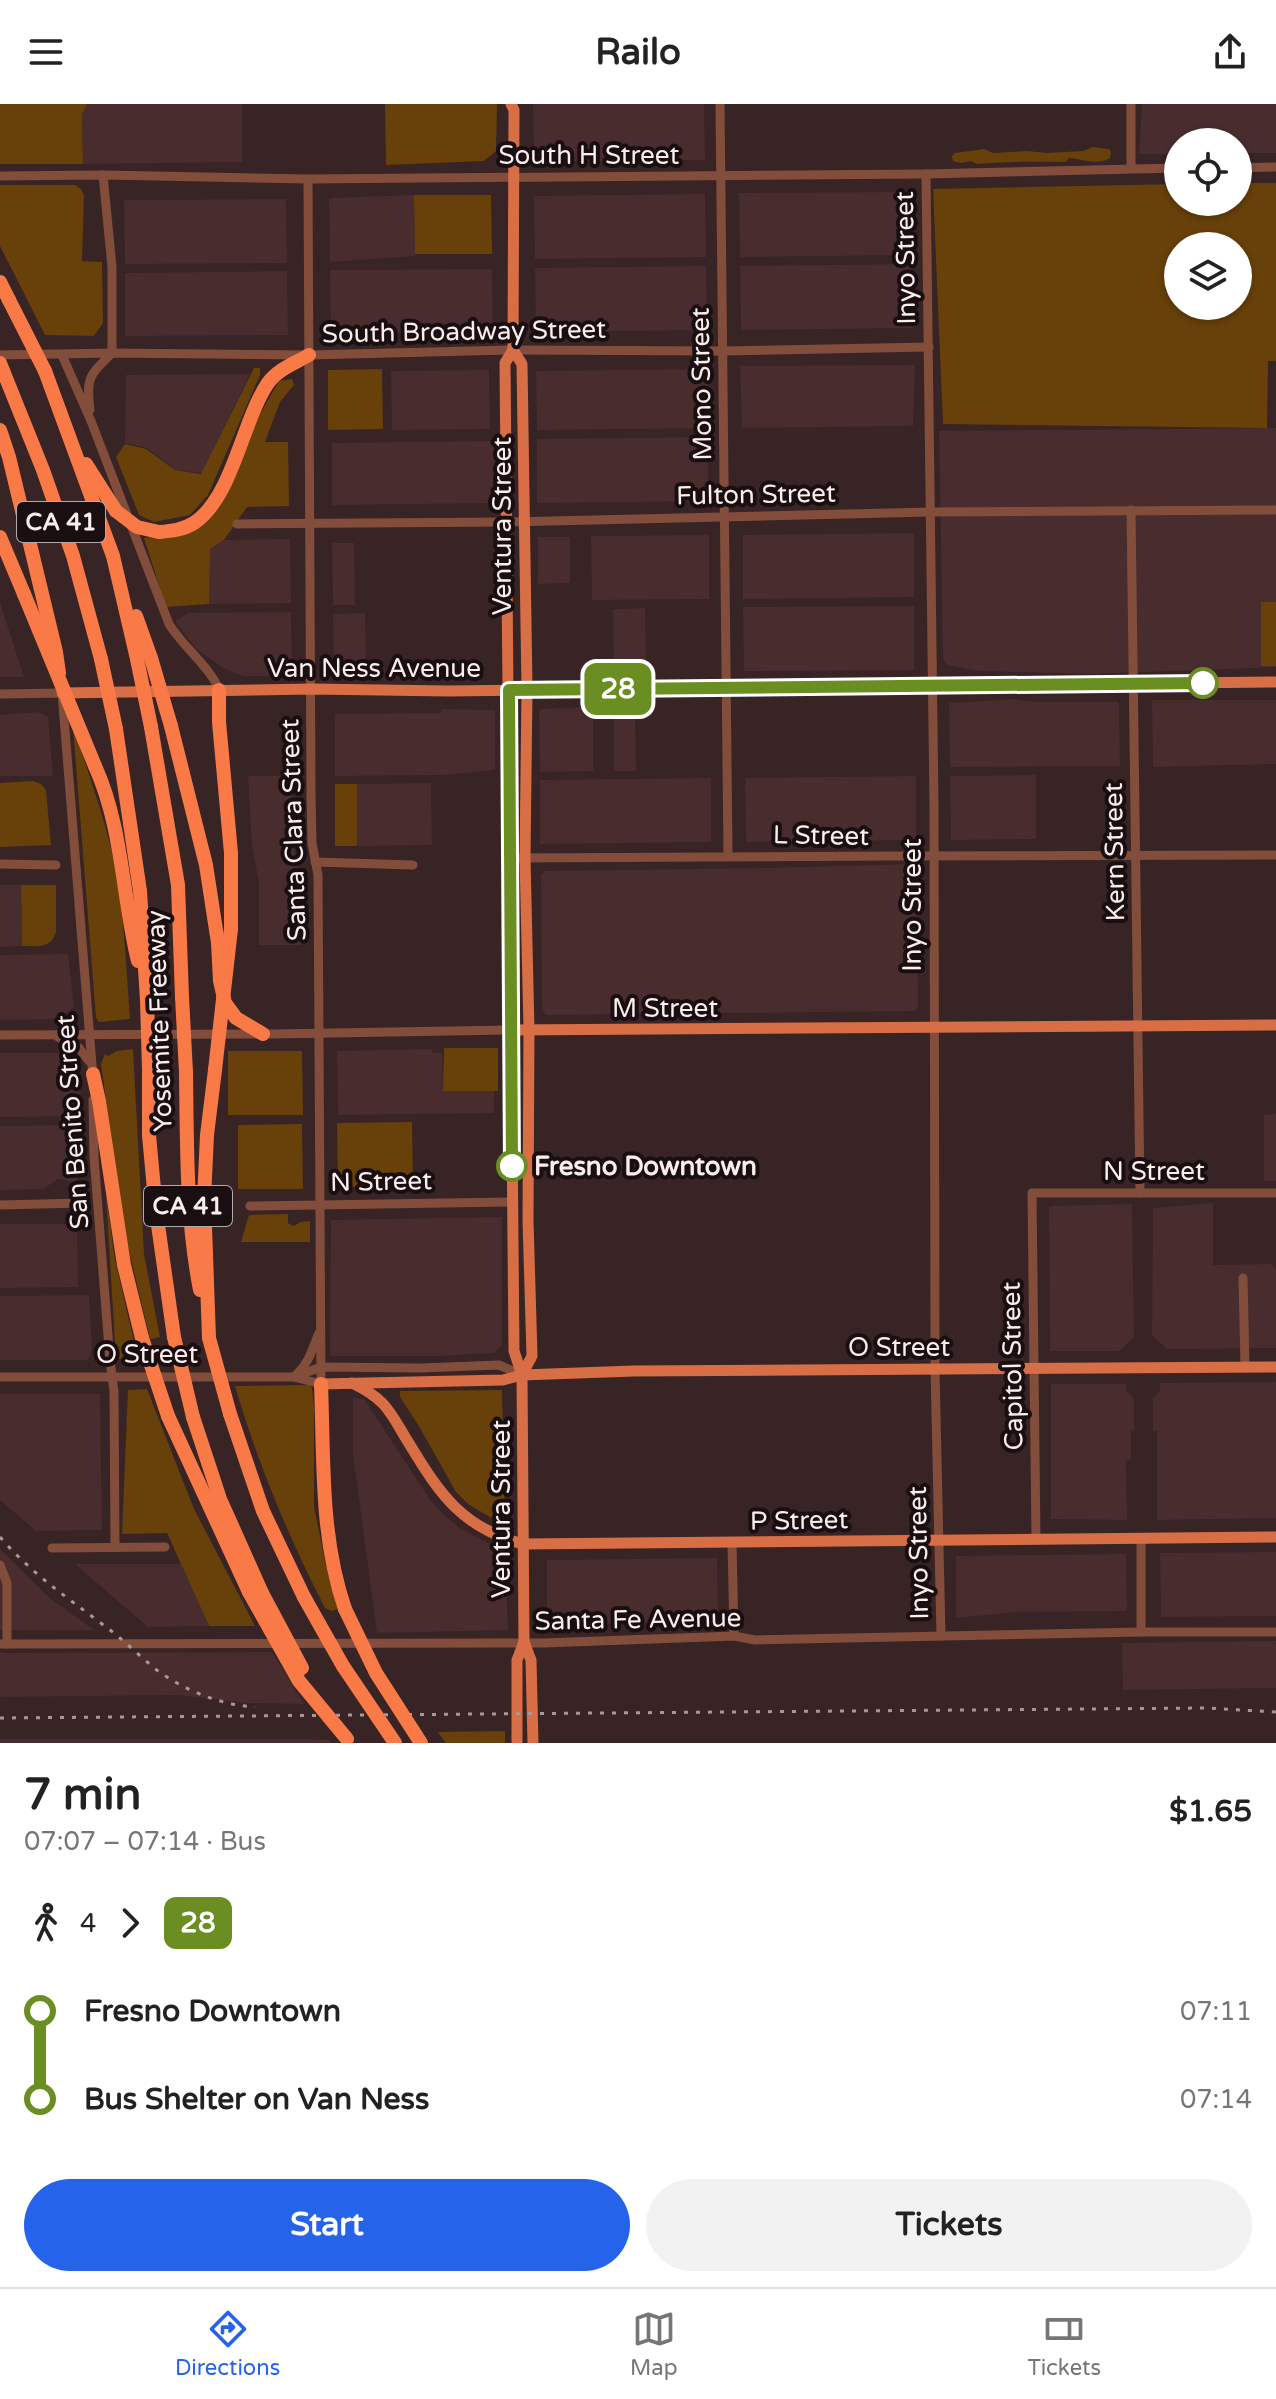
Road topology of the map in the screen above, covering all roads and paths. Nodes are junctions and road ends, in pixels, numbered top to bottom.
1 (720, 104) edge
2 (1131, 104) edge
3 (515, 106) edge
4 (1276, 167) edge
5 (1131, 168) junction
6 (1164, 168) edge
7 (1252, 168) edge
8 (926, 174) junction
9 (103, 175) junction
10 (0, 176) edge
11 (721, 176) junction
12 (515, 177) junction
13 (308, 179) junction
14 (0, 282) edge
15 (929, 347) junction
16 (513, 350) junction
17 (722, 351) junction
18 (112, 353) junction
19 (0, 355) edge
20 (62, 355) junction
21 (309, 355) junction
22 (0, 363) edge
23 (91, 421) junction
24 (0, 430) edge
25 (66, 432) junction
26 (1131, 510) junction
27 (1276, 510) edge
28 (931, 512) junction
29 (724, 517) junction
30 (524, 521) junction
31 (508, 522) junction
32 (309, 523) junction
33 (237, 524) dead end
34 (0, 537) edge
35 (144, 659) junction
36 (1276, 682) edge
37 (1134, 683) junction
38 (932, 685) junction
39 (726, 688) junction
40 (312, 689) junction
41 (527, 689) junction
42 (219, 690) junction
43 (509, 690) junction
44 (62, 693) junction
45 (0, 694) edge
46 (728, 855) junction
47 (1276, 855) edge
48 (1136, 856) junction
49 (509, 858) junction
50 (525, 858) junction
51 (934, 858) junction
52 (315, 862) junction
53 (0, 864) edge
54 (56, 865) dead end
55 (413, 865) dead end
56 (147, 1000) junction
57 (1138, 1025) junction
58 (1276, 1025) edge
59 (935, 1028) junction
60 (511, 1030) junction
61 (529, 1030) junction
62 (320, 1033) junction
63 (263, 1034) junction
64 (0, 1035) edge
65 (55, 1035) junction
66 (89, 1035) junction
67 (93, 1074) junction
68 (1032, 1193) joint
69 (1140, 1193) junction
70 (1276, 1193) edge
71 (512, 1202) junction
72 (81, 1203) dead end
73 (321, 1203) junction
74 (0, 1205) edge
75 (250, 1206) dead end
76 (1243, 1278) dead end
77 (319, 1333) junction
78 (209, 1338) junction
79 (321, 1367) junction
80 (1245, 1367) junction
81 (1276, 1367) edge
82 (935, 1369) junction
83 (1034, 1369) junction
84 (522, 1375) junction
85 (111, 1376) junction
86 (0, 1377) edge
87 (294, 1377) junction
88 (391, 1382) junction
89 (352, 1383) junction
90 (321, 1384) junction
91 (387, 1407) junction
92 (1276, 1537) edge
93 (1141, 1539) junction
94 (940, 1540) junction
95 (1036, 1540) junction
96 (732, 1542) junction
97 (523, 1544) junction
98 (115, 1547) junction
99 (165, 1547) dead end
100 (52, 1548) dead end
101 (0, 1565) edge
102 (255, 1593) junction
103 (1141, 1632) junction
104 (1276, 1632) edge
105 (734, 1636) junction
106 (941, 1636) junction
107 (524, 1642) junction
108 (3, 1644) edge
109 (348, 1741) edge
110 (395, 1743) edge
111 (421, 1743) edge
112 (517, 1743) edge
113 (533, 1743) edge

1 - 11 street, Mono Street
2 - 5 street
3 - 12 main road, Ventura Street
4 - 7 street
5 - 6 street, South H Street
5 - 8 street, South H Street
8 - 11 street, South H Street
8 - 15 street, Inyo Street
9 - 10 street, South H Street
9 - 13 street, South H Street
9 - 18 street
11 - 12 street, South H Street
11 - 17 street, Mono Street
12 - 13 street, South H Street
12 - 16 main road, Ventura Street
13 - 21 street, Santa Clara Street
14 - 25 highway, CA 41, bridge
15 - 17 street, South Broadway Street
15 - 28 street, Inyo Street
16 - 17 street, South Broadway Street
16 - 21 street, South Broadway Street
16 - 30 main road, Ventura Street
16 - 31 main road, Ventura Street
17 - 29 street, Mono Street
18 - 20 street, South Broadway Street
18 - 21 street, South Broadway Street
18 - 23 street
19 - 20 street, South Broadway Street
20 - 23 street
21 - 25 highway, bridge
21 - 32 street, Santa Clara Street
22 - 56 highway, Yosemite Freeway / CA 41, bridge
23 - 42 street
24 - 44 highway
25 - 35 highway, CA 41
26 - 27 street, Fulton Street
26 - 28 street, Fulton Street
26 - 37 street, Kern Street
28 - 29 street, Fulton Street
28 - 38 street, Inyo Street
29 - 30 street, Fulton Street
29 - 39 street, Mono Street
30 - 31 street, Fulton Street
30 - 41 main road, Ventura Street
31 - 32 street, Fulton Street
31 - 43 main road, Ventura Street
32 - 33 street, Fulton Street
32 - 40 street, Santa Clara Street
34 - 56 highway, bridge
35 - 63 highway, bridge
35 - 78 highway, Yosemite Freeway / CA 41, bridge
36 - 37 main road, Van Ness Avenue
37 - 38 main road, Van Ness Avenue
37 - 48 street, Kern Street
38 - 39 main road, Van Ness Avenue
38 - 51 street, Inyo Street
39 - 41 main road, Van Ness Avenue
39 - 46 street, Mono Street
40 - 42 main road, Van Ness Avenue
40 - 43 main road, Van Ness Avenue
40 - 52 street, Santa Clara Street
41 - 43 main road, Van Ness Avenue
41 - 50 main road, Ventura Street
42 - 44 main road, Van Ness Avenue
42 - 78 highway, bridge
43 - 49 main road, Ventura Street
44 - 45 street, Van Ness Avenue
44 - 66 street, San Benito Street
46 - 50 street, L Street
46 - 51 street, L Street
47 - 48 street, L Street
48 - 51 street, L Street
48 - 57 street, Kern Street
49 - 50 street, L Street
49 - 60 main road, Ventura Street
50 - 61 main road, Ventura Street
51 - 59 street, Inyo Street
52 - 55 street
52 - 62 street, Santa Clara Street
53 - 54 street
56 - 102 highway, Yosemite Freeway / CA 41, bridge
57 - 58 main road, M Street
57 - 59 main road, M Street
57 - 69 street, Kern Street
59 - 61 main road, M Street
59 - 82 street, Inyo Street
60 - 61 main road, M Street
60 - 62 street, M Street
60 - 71 main road, Ventura Street
61 - 84 main road, Ventura Street
62 - 63 street, M Street
62 - 73 street, Santa Clara Street
63 - 66 street, M Street
64 - 65 street, M Street
65 - 66 street, M Street
65 - 67 street
66 - 67 street, San Benito Street
67 - 85 street, San Benito Street
67 - 102 highway, bridge
68 - 69 street, N Street
68 - 83 street, Capitol Street
69 - 70 street, N Street
71 - 73 street, N Street
71 - 84 main road, Ventura Street
72 - 74 street
73 - 75 street, N Street
73 - 77 street, Santa Clara Street
76 - 80 street
77 - 79 street, Santa Clara Street
77 - 87 street
78 - 110 highway, Yosemite Freeway / CA 41, bridge
79 - 84 street, O Street
79 - 87 street, O Street
79 - 90 street, Santa Clara Street
80 - 81 main road, O Street
80 - 83 main road, O Street
82 - 83 main road, O Street
82 - 84 main road, O Street
82 - 94 street, Inyo Street
83 - 95 street, Capitol Street
84 - 88 main road, O Street
84 - 97 main road, Ventura Street
85 - 86 street, O Street
85 - 87 street, O Street
85 - 98 street, San Benito Street
87 - 90 street, O Street
88 - 89 main road, O Street
88 - 91 main road
89 - 90 main road, O Street
89 - 91 main road, P Street
90 - 111 highway, bridge
91 - 97 main road, P Street
92 - 93 main road, P Street
93 - 95 main road, P Street
93 - 103 street
94 - 95 main road, P Street
94 - 96 main road, P Street
94 - 106 street, Inyo Street
96 - 97 main road, P Street
96 - 105 street
97 - 107 main road, Ventura Street
98 - 99 street
98 - 100 street
101 - 108 street
102 - 109 highway, bridge
103 - 104 street, Santa Fe Avenue
103 - 106 street, Santa Fe Avenue
105 - 106 street, Santa Fe Avenue
105 - 107 street, Santa Fe Avenue
107 - 108 street, Santa Fe Avenue
107 - 112 main road, Ventura Street
107 - 113 main road, Ventura Street

